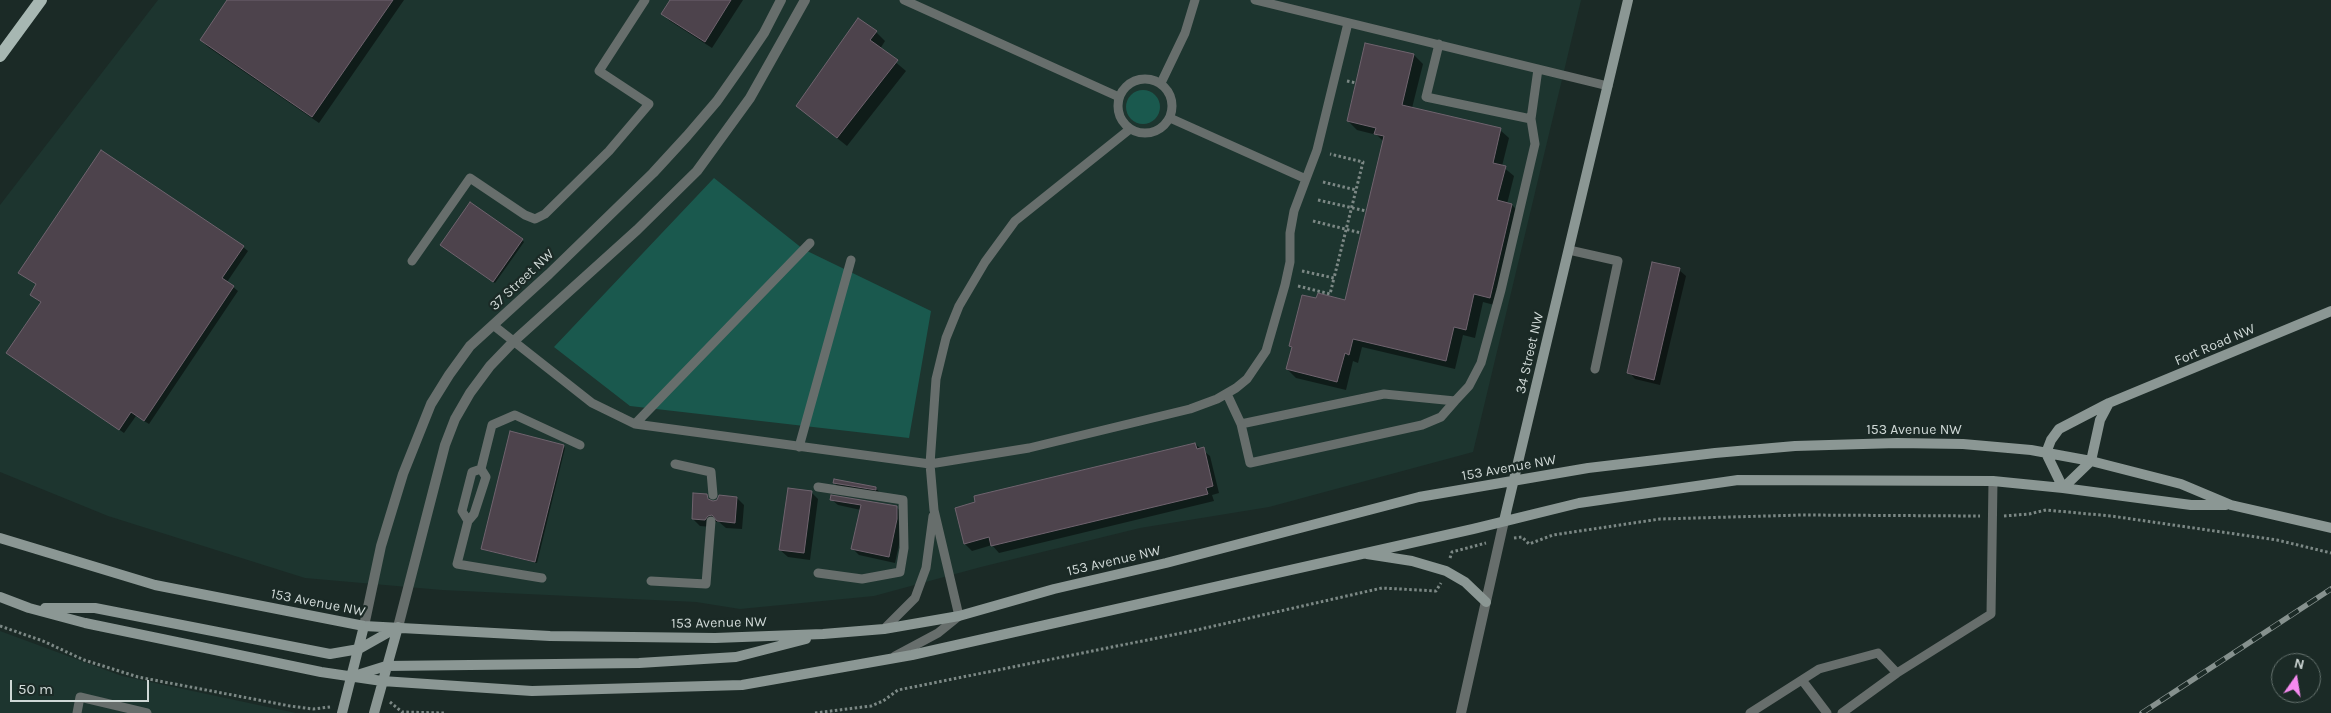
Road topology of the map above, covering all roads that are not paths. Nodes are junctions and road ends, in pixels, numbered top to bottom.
1 (42, 0) edge
2 (645, 0) edge
3 (782, 0) edge
4 (805, 0) edge
5 (904, 0) edge
6 (1195, 0) edge
7 (1255, 0) edge
8 (1628, 0) edge
9 (1348, 23) junction
10 (1438, 44) junction
11 (0, 56) edge
12 (1538, 69) junction
13 (1161, 84) junction
14 (1608, 86) junction
15 (1119, 97) junction
16 (1170, 118) junction
17 (1531, 119) junction
18 (1130, 130) junction
19 (1306, 179) junction
20 (810, 243) dead end
21 (1569, 250) junction
22 (851, 260) dead end
23 (412, 261) dead end
24 (2331, 311) edge
25 (493, 325) junction
26 (514, 341) junction
27 (1595, 369) dead end
28 (1227, 394) junction
29 (1455, 401) junction
30 (2109, 403) junction
31 (635, 424) junction
32 (1240, 424) junction
33 (580, 445) dead end
34 (799, 447) junction
35 (2046, 453) junction
36 (2091, 461) junction
37 (675, 464) dead end
38 (930, 464) junction
39 (481, 469) junction
40 (1993, 481) junction
41 (1513, 482) junction
42 (818, 487) dead end
43 (2063, 488) junction
44 (713, 495) dead end
45 (2231, 505) junction
46 (934, 510) junction
47 (468, 521) junction
48 (711, 521) dead end
49 (1504, 521) junction
50 (2331, 528) edge
51 (0, 538) edge
52 (1361, 553) junction
53 (818, 573) dead end
54 (542, 578) dead end
55 (651, 581) dead end
56 (0, 597) edge
57 (1486, 602) junction
58 (29, 608) junction
59 (959, 616) junction
60 (364, 626) junction
61 (398, 627) junction
62 (884, 629) junction
63 (822, 634) junction
64 (359, 649) junction
65 (883, 661) junction
66 (386, 666) junction
67 (1898, 673) junction
68 (351, 677) junction
69 (1802, 680) junction
70 (382, 681) junction
71 (77, 713) edge
72 (147, 713) edge
73 (342, 713) edge
74 (374, 713) edge
75 (1461, 713) edge
76 (1750, 713) edge
77 (1826, 713) edge
78 (1842, 713) edge

1 - 11 main road
2 - 23 lane
3 - 25 street, 37 Street NW
4 - 26 street
5 - 15 lane
6 - 13 lane
7 - 9 lane
8 - 14 main road, 34 Street NW
9 - 10 lane
9 - 19 lane
10 - 12 lane
10 - 17 lane
12 - 14 lane
12 - 17 lane
13 - 15 lane
13 - 16 lane
14 - 21 main road, 34 Street NW
15 - 18 lane
16 - 18 lane
16 - 19 lane
17 - 29 lane
18 - 38 lane
19 - 28 lane
20 - 31 lane
21 - 27 lane
21 - 41 main road, 34 Street NW
22 - 34 lane
24 - 30 main road, Fort Road NW
25 - 26 lane
25 - 60 street, 37 Street NW
26 - 31 lane
26 - 61 street
28 - 32 lane
28 - 38 lane
29 - 32 lane
29 - 32 lane
30 - 35 main road, Fort Road NW
30 - 36 main road
31 - 34 lane
33 - 39 lane
34 - 38 lane
35 - 36 main road, 153 Avenue NW
35 - 41 main road, 153 Avenue NW
35 - 43 main road
36 - 43 main road
36 - 45 main road, 153 Avenue NW
37 - 44 lane
38 - 46 lane
39 - 47 lane
39 - 47 lane
40 - 43 main road, 153 Avenue NW
40 - 49 main road, 153 Avenue NW
40 - 67 lane
41 - 49 main road, 34 Street NW
41 - 59 main road, 153 Avenue NW
42 - 53 lane
43 - 45 main road, 153 Avenue NW
45 - 50 main road, 153 Avenue NW
46 - 59 lane
46 - 62 lane
47 - 54 lane
48 - 55 lane
49 - 52 main road, 153 Avenue NW
49 - 57 street, 34 Street NW
51 - 60 main road, 153 Avenue NW
52 - 57 main road
52 - 65 main road, 153 Avenue NW
56 - 58 main road, 153 Avenue NW
57 - 75 street, 34 Street NW
58 - 64 main road
58 - 68 main road, 153 Avenue NW
59 - 62 main road, 153 Avenue NW
59 - 65 lane
60 - 61 main road, 153 Avenue NW
60 - 64 main road
61 - 63 main road, 153 Avenue NW
61 - 64 main road
61 - 66 main road
62 - 63 main road, 153 Avenue NW
63 - 66 main road
64 - 68 main road
65 - 70 main road, 153 Avenue NW
66 - 68 main road
66 - 70 main road
67 - 69 lane
67 - 78 lane
68 - 70 main road, 153 Avenue NW
68 - 73 main road
69 - 76 lane
69 - 77 lane
70 - 74 main road
71 - 72 lane

